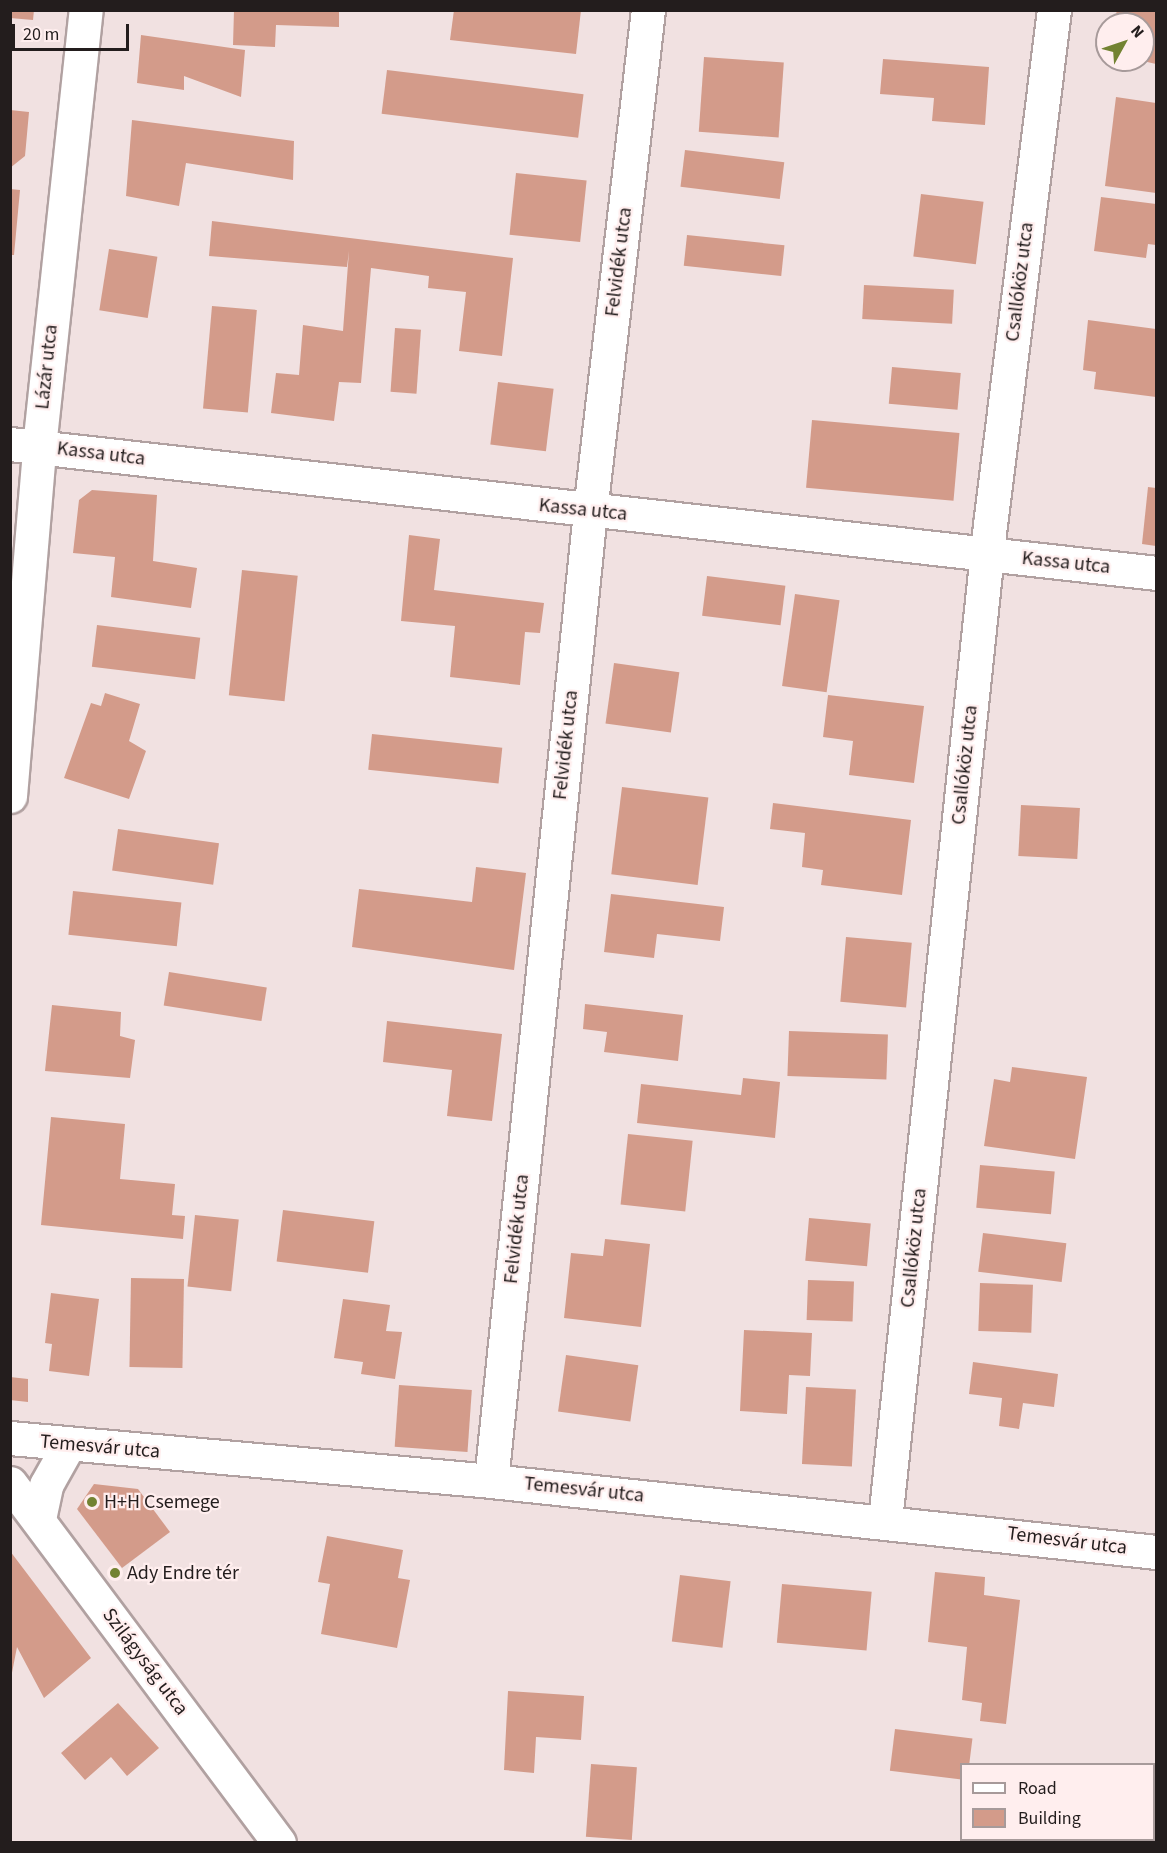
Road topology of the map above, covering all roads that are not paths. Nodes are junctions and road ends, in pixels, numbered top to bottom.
1 (86, 10) edge
2 (648, 10) edge
3 (1054, 10) edge
4 (25, 445) edge
5 (590, 511) junction
6 (987, 554) junction
7 (1156, 573) edge
8 (10, 796) edge
9 (10, 1438) edge
10 (69, 1444) junction
11 (491, 1481) junction
12 (10, 1483) edge
13 (39, 1519) junction
14 (885, 1520) junction
15 (1156, 1552) edge
16 (279, 1842) edge

1 - 4 street, Lázár utca
2 - 5 street, Felvidék utca
3 - 6 street, Csallóköz utca
4 - 5 street, Kassa utca
4 - 8 street, Lázár utca
5 - 6 street, Kassa utca
5 - 11 street, Felvidék utca
6 - 7 street, Kassa utca
6 - 14 street, Csallóköz utca
9 - 10 street, Temesvár utca
10 - 11 street, Temesvár utca
10 - 13 street
11 - 14 street, Temesvár utca
12 - 13 street, Szilágyság utca
13 - 16 street, Szilágyság utca
14 - 15 street, Temesvár utca

